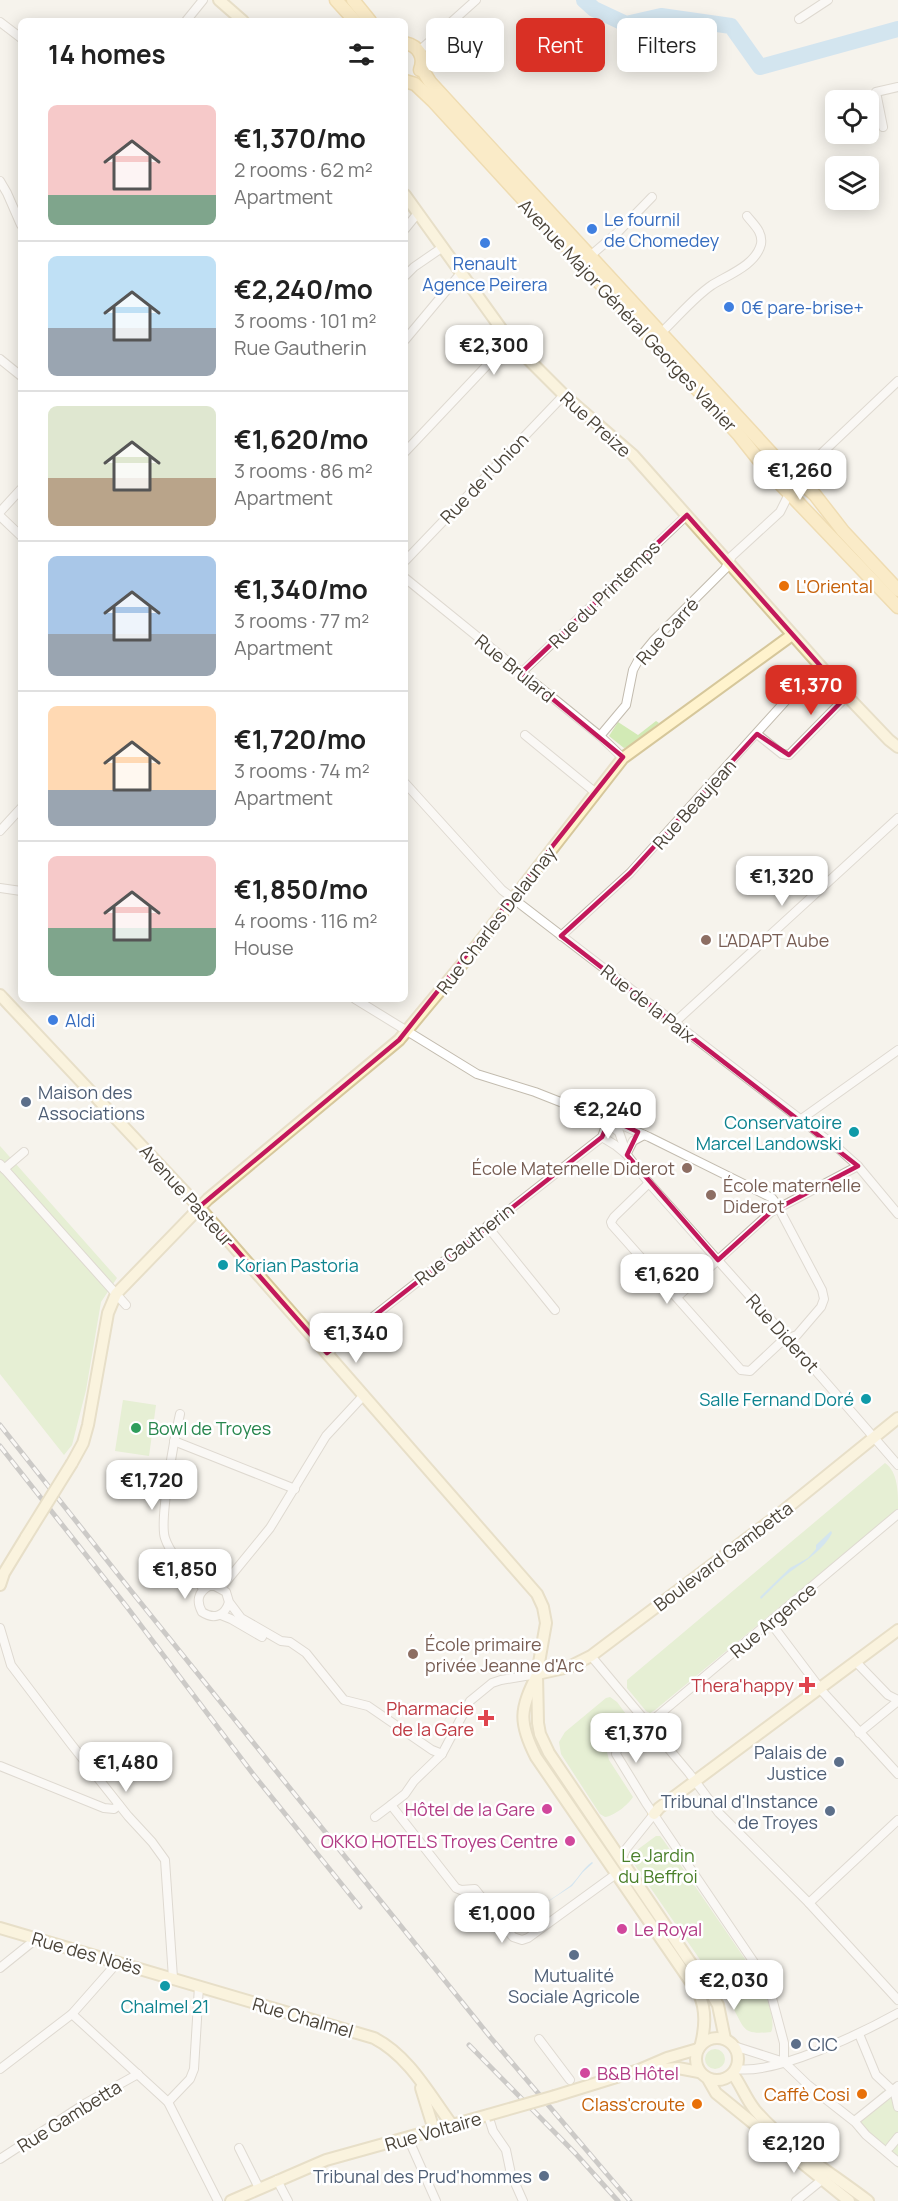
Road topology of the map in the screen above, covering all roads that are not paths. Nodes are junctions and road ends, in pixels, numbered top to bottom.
1 (203, 0) edge
2 (219, 0) edge
3 (336, 0) edge
4 (353, 0) edge
5 (476, 0) edge
6 (828, 0) edge
7 (188, 18) edge
8 (240, 18) edge
9 (352, 18) edge
10 (368, 18) edge
11 (799, 19) dead end
12 (0, 22) edge
13 (18, 36) edge
14 (408, 44) edge
15 (419, 51) junction
16 (422, 64) junction
17 (408, 79) edge
18 (408, 82) edge
19 (898, 87) edge
20 (883, 127) dead end
21 (0, 181) edge
22 (652, 197) dead end
23 (408, 199) edge
24 (418, 213) junction
25 (747, 216) dead end
26 (18, 218) edge
27 (408, 225) edge
28 (443, 247) junction
29 (590, 256) junction
30 (408, 273) edge
31 (461, 273) junction
32 (661, 333) junction
33 (408, 336) edge
34 (510, 341) junction
35 (0, 359) edge
36 (18, 374) edge
37 (898, 381) edge
38 (564, 395) junction
39 (408, 449) edge
40 (797, 478) junction
41 (18, 492) edge
42 (790, 494) junction
43 (0, 512) edge
44 (687, 515) junction
45 (18, 533) edge
46 (408, 558) edge
47 (729, 562) junction
48 (408, 580) edge
49 (898, 590) edge
50 (898, 608) edge
51 (792, 635) junction
52 (819, 664) junction
53 (521, 673) junction
54 (847, 696) junction
55 (758, 734) junction
56 (525, 735) dead end
57 (600, 736) junction
58 (897, 744) edge
59 (623, 758) junction
60 (408, 786) edge
61 (596, 792) junction
62 (18, 811) edge
63 (898, 818) edge
64 (0, 831) edge
65 (0, 888) edge
66 (18, 891) edge
67 (514, 899) junction
68 (561, 936) junction
69 (0, 995) edge
70 (360, 1002) edge
71 (674, 1023) junction
72 (407, 1031) junction
73 (898, 1050) edge
74 (606, 1120) junction
75 (800, 1120) junction
76 (644, 1135) junction
77 (602, 1137) junction
78 (24, 1152) dead end
79 (627, 1155) junction
80 (2, 1166) edge
81 (858, 1166) junction
82 (649, 1184) junction
83 (199, 1207) junction
84 (778, 1207) junction
85 (898, 1214) edge
86 (487, 1226) junction
87 (718, 1260) junction
88 (116, 1294) junction
89 (677, 1297) junction
90 (126, 1305) dead end
91 (555, 1310) dead end
92 (789, 1340) junction
93 (327, 1353) junction
94 (364, 1395) junction
95 (180, 1414) dead end
96 (898, 1418) edge
97 (876, 1438) junction
98 (174, 1441) junction
99 (898, 1465) edge
100 (295, 1489) junction
101 (898, 1514) edge
102 (2, 1575) edge
103 (0, 1585) edge
104 (221, 1588) junction
105 (204, 1589) junction
106 (229, 1602) junction
107 (221, 1615) junction
108 (770, 1622) junction
109 (0, 1628) edge
110 (898, 1630) edge
111 (262, 1637) dead end
112 (591, 1656) junction
113 (856, 1663) junction
114 (537, 1674) junction
115 (821, 1689) junction
116 (898, 1701) edge
117 (647, 1725) junction
118 (860, 1733) junction
119 (442, 1754) junction
120 (0, 1766) edge
121 (898, 1774) edge
122 (696, 1782) junction
123 (119, 1805) junction
124 (391, 1805) junction
125 (654, 1814) junction
126 (375, 1817) dead end
127 (898, 1820) edge
128 (600, 1829) junction
129 (592, 1837) junction
130 (621, 1860) junction
131 (616, 1874) junction
132 (809, 1903) junction
133 (0, 1928) edge
134 (36, 1939) junction
135 (117, 1963) junction
136 (0, 1968) edge
137 (173, 1978) junction
138 (200, 1986) junction
139 (898, 2000) edge
140 (898, 2013) edge
141 (72, 2014) junction
142 (859, 2034) junction
143 (539, 2039) dead end
144 (729, 2043) junction
145 (700, 2046) junction
146 (784, 2062) junction
147 (0, 2069) edge
148 (639, 2070) junction
149 (734, 2071) junction
150 (138, 2074) junction
151 (703, 2075) junction
152 (418, 2079) junction
153 (570, 2080) dead end
154 (895, 2089) edge
155 (168, 2102) junction
156 (898, 2107) edge
157 (488, 2115) junction
158 (857, 2119) dead end
159 (452, 2125) junction
160 (434, 2130) junction
161 (898, 2137) edge
162 (408, 2138) junction
163 (890, 2147) dead end
164 (239, 2148) dead end
165 (0, 2159) edge
166 (898, 2162) edge
167 (824, 2179) junction
168 (278, 2180) junction
169 (259, 2188) junction
170 (218, 2201) edge
171 (231, 2201) edge
172 (288, 2201) edge
173 (436, 2201) edge
174 (523, 2201) edge
175 (796, 2201) edge
176 (849, 2201) edge
177 (868, 2201) edge

1 - 7 street
2 - 8 main road
3 - 9 main road
4 - 10 main road
5 - 15 street
6 - 11 street
12 - 13 street
14 - 15 main road
15 - 16 main road
16 - 17 main road
16 - 29 main road
18 - 42 main road, Avenue Major Général Georges Vanier
19 - 20 street
21 - 26 street
22 - 29 street
23 - 24 main road, Rue Preize
24 - 27 street
24 - 28 main road, Rue Preize
25 - 32 street
28 - 30 street
28 - 31 main road, Rue Preize
29 - 32 main road
31 - 33 street
31 - 34 main road, Rue Preize
32 - 40 main road
34 - 38 main road, Rue Preize
34 - 39 street
35 - 36 street
37 - 40 street
38 - 44 main road, Rue Preize
38 - 46 street, Rue de l'Union
40 - 42 street, Rue Carré
40 - 49 main road
41 - 43 street
42 - 47 street, Rue Carré
42 - 50 main road, Avenue Major Général Georges Vanier
43 - 45 street
44 - 47 main road, Rue Preize
44 - 53 street, Rue du Printemps
47 - 51 main road, Rue Preize
47 - 57 street, Rue Carré
48 - 53 street, Rue Brulard
51 - 52 main road, Rue Preize
51 - 59 main road, Rue Charles Delaunay
52 - 54 main road, Rue Preize
52 - 55 street, Rue Beaujean
53 - 57 street, Rue Brulard
54 - 55 street
54 - 58 main road, Rue Preize
55 - 68 street, Rue Beaujean
56 - 61 street
57 - 59 street, Rue Brulard
59 - 61 main road, Rue Charles Delaunay
60 - 67 street, Rue de la Paix
61 - 67 main road, Rue Charles Delaunay
62 - 64 street
63 - 71 street
65 - 66 street
67 - 68 street, Rue de la Paix
67 - 72 main road, Rue Charles Delaunay
68 - 71 street, Rue de la Paix
69 - 83 main road, Avenue Pasteur
70 - 72 street
71 - 75 street, Rue de la Paix
72 - 74 street
72 - 83 main road, Rue Charles Delaunay
73 - 75 street
74 - 76 street
74 - 77 street, Rue Gautherin
74 - 79 street, Rue Diderot
75 - 81 street, Rue de la Paix
76 - 79 street
76 - 84 street
77 - 79 street
77 - 86 street, Rue Gautherin
78 - 80 street
79 - 82 street, Rue Diderot
80 - 88 street
81 - 84 street
81 - 85 street, Rue de la Paix
82 - 87 street, Rue Diderot
82 - 89 street
83 - 88 main road, Rue Charles Delaunay
83 - 93 main road, Avenue Pasteur
84 - 87 street
84 - 92 street
86 - 91 street
86 - 93 street, Rue Gautherin
87 - 89 street
87 - 92 street, Rue Diderot
88 - 90 street
88 - 102 main road, bridge
89 - 92 street
92 - 97 street, Rue Diderot
93 - 94 main road, Avenue Pasteur
94 - 100 street
94 - 114 main road, Avenue Pasteur
95 - 98 street
96 - 97 main road, Boulevard Gambetta
97 - 99 street, Rue Diderot
97 - 112 main road, Boulevard Gambetta
98 - 100 street
98 - 105 street
100 - 104 street
101 - 108 street, Rue Argence
102 - 103 main road
104 - 105 street
104 - 106 street
105 - 107 street
106 - 107 street
106 - 119 street
107 - 111 street
108 - 115 street
108 - 117 street, Rue Argence
109 - 123 street
110 - 113 main road
112 - 114 main road, Boulevard Gambetta
112 - 117 street
113 - 115 main road
113 - 116 street
114 - 119 street
114 - 128 main road
114 - 129 main road
115 - 118 street
115 - 122 main road
116 - 118 street
117 - 122 street
117 - 125 street, Rue Argence
118 - 121 street
119 - 124 street
120 - 123 street
122 - 125 main road
122 - 132 street
123 - 137 street
124 - 126 street
124 - 131 street
125 - 130 street
125 - 146 street
127 - 132 street
128 - 129 main road
128 - 130 main road
129 - 131 main road
130 - 131 main road
130 - 144 main road
131 - 145 main road
132 - 139 street
133 - 134 main road, Rue des Noës
134 - 135 main road, Rue des Noës
134 - 136 street
135 - 137 main road, Rue des Noës
135 - 141 street
137 - 138 main road, Rue Chalmel
138 - 152 main road, Rue Chalmel
138 - 155 street
140 - 142 street
141 - 147 street
141 - 150 street
142 - 146 street
142 - 154 street
143 - 153 street
144 - 145 main road
144 - 146 street
144 - 149 main road
145 - 148 main road, Rue Voltaire
145 - 151 main road
146 - 149 street
146 - 166 street
148 - 151 main road, Rue Voltaire
148 - 157 main road, Rue Voltaire, bridge
149 - 151 main road
149 - 177 main road
150 - 155 street
150 - 165 street, Rue Gambetta
151 - 167 main road
152 - 159 main road, Rue Chalmel
152 - 160 main road, Rue Chalmel
154 - 156 street
154 - 158 street
155 - 170 street
157 - 159 main road, Rue Voltaire
157 - 174 street
159 - 160 main road, Rue Voltaire
160 - 162 main road, Rue Voltaire
161 - 163 street
162 - 168 main road, Rue Voltaire
162 - 173 street
164 - 169 street
167 - 175 street
167 - 176 main road
168 - 169 main road, Rue Voltaire
168 - 172 street
169 - 171 main road, Rue Voltaire

